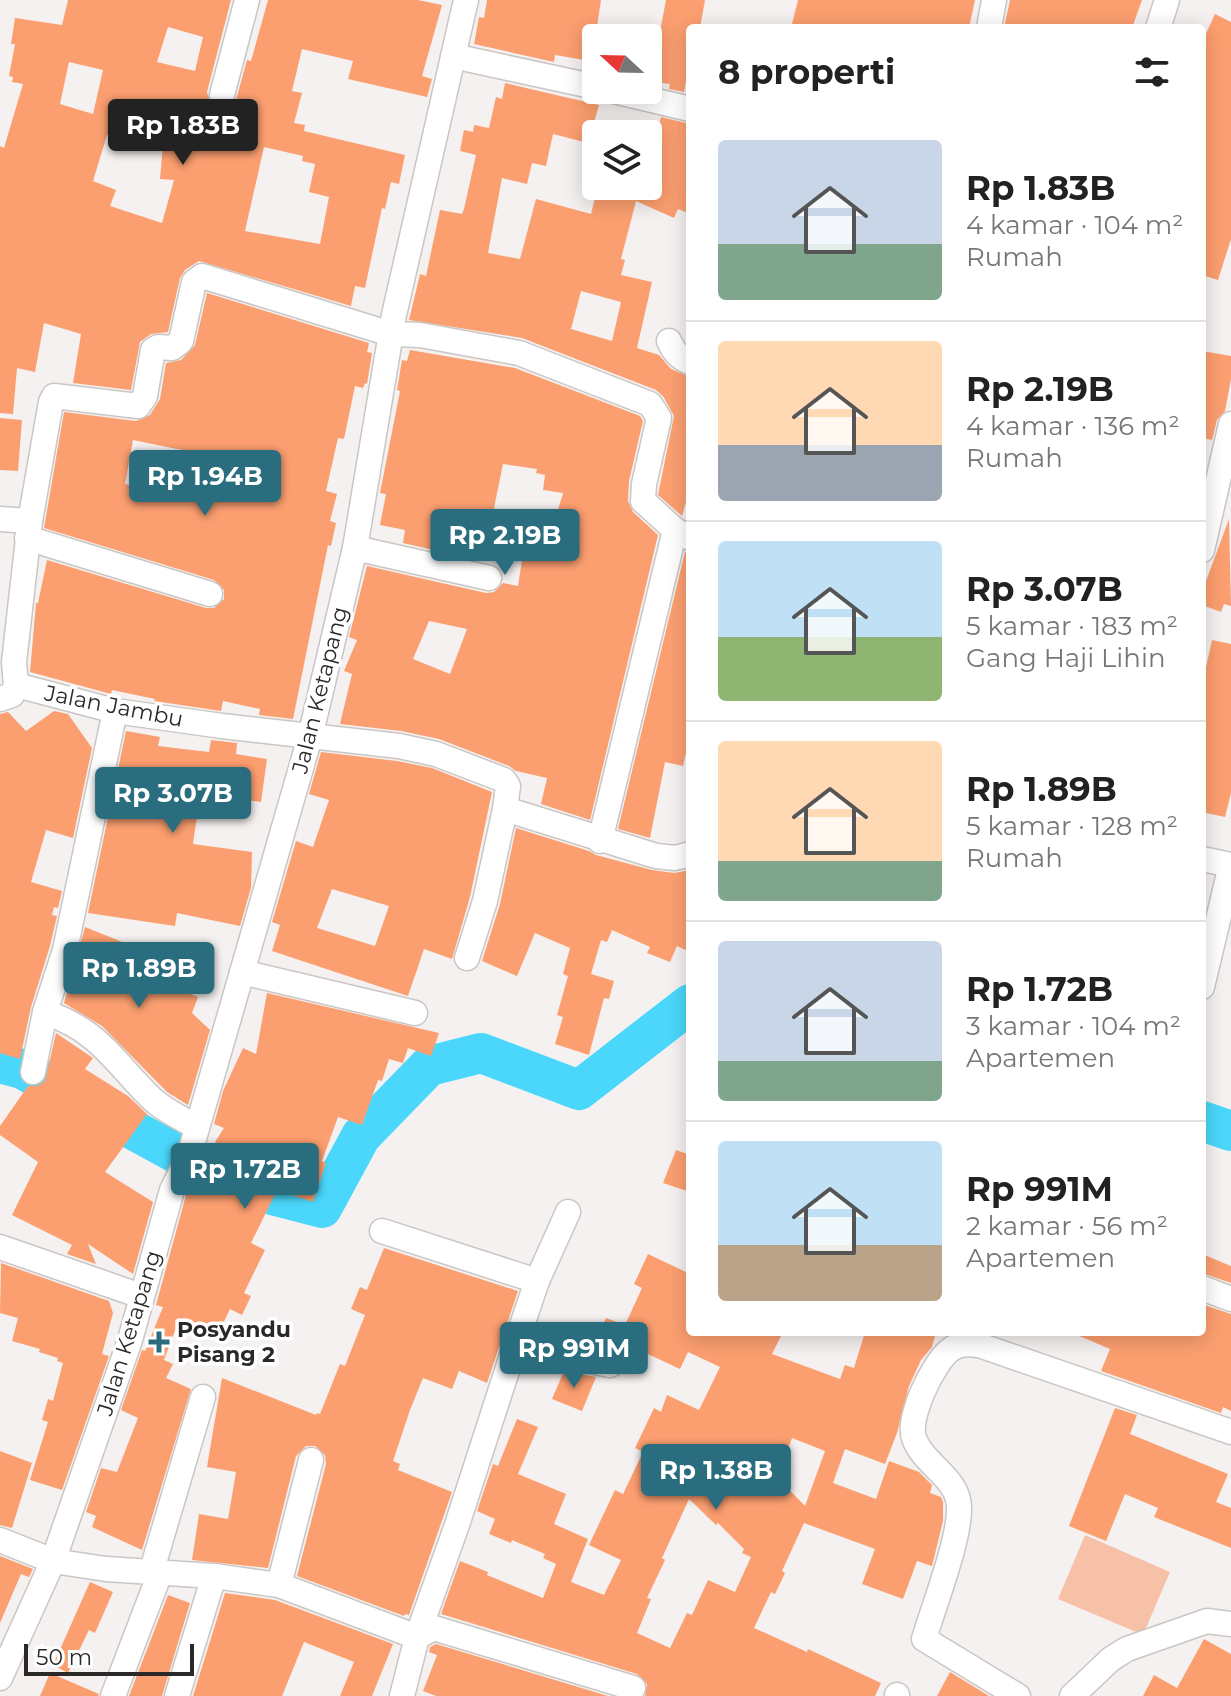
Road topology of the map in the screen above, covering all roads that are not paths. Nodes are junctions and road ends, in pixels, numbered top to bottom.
1 (247, 0) edge
2 (466, 0) edge
3 (994, 0) edge
4 (1167, 0) edge
5 (990, 24) edge
6 (1159, 24) edge
7 (453, 56) junction
8 (582, 84) edge
9 (222, 95) dead end
10 (662, 102) edge
11 (686, 108) edge
12 (391, 334) junction
13 (669, 341) dead end
14 (686, 359) edge
15 (1231, 424) edge
16 (0, 519) edge
17 (28, 530) junction
18 (1206, 533) edge
19 (683, 534) edge
20 (355, 548) junction
21 (489, 578) dead end
22 (210, 594) dead end
23 (8, 692) edge
24 (115, 711) junction
25 (310, 737) junction
26 (505, 809) junction
27 (600, 841) junction
28 (686, 855) edge
29 (1206, 860) edge
30 (1231, 865) edge
31 (467, 958) dead end
32 (1206, 970) edge
33 (242, 972) junction
34 (45, 1012) junction
35 (415, 1013) dead end
36 (33, 1072) dead end
37 (197, 1127) junction
38 (568, 1212) dead end
39 (382, 1231) dead end
40 (0, 1247) edge
41 (537, 1281) junction
42 (1206, 1290) edge
43 (141, 1296) junction
44 (1231, 1299) edge
45 (515, 1346) junction
46 (610, 1365) dead end
47 (203, 1397) dead end
48 (1231, 1432) edge
49 (311, 1460) dead end
50 (0, 1540) edge
51 (53, 1561) junction
52 (156, 1573) junction
53 (214, 1576) junction
54 (279, 1585) junction
55 (1231, 1624) edge
56 (417, 1637) junction
57 (0, 1678) edge
58 (633, 1688) dead end
59 (113, 1696) edge
60 (177, 1696) edge
61 (402, 1696) edge
62 (1018, 1696) edge
63 (1072, 1696) edge

1 - 9 street
2 - 7 street, Jalan Ketapang
3 - 5 street
4 - 6 street
7 - 8 street
7 - 12 street, Jalan Ketapang
10 - 11 street
12 - 17 street, Jalan Jambu
12 - 19 street
12 - 20 street, Jalan Ketapang
13 - 14 street
15 - 18 street
16 - 17 street
17 - 22 street
17 - 23 street, Jalan Jambu
19 - 27 street
20 - 21 street
20 - 25 street, Jalan Ketapang
23 - 24 street, Jalan Jambu
24 - 25 street, Jalan Jambu
24 - 34 street
25 - 26 street, Jalan Jambu
25 - 33 street, Jalan Ketapang
26 - 27 street
26 - 31 street
27 - 28 street
29 - 30 street
30 - 32 street
33 - 35 street
33 - 37 street, Jalan Ketapang
34 - 36 street
34 - 37 street
37 - 43 street, Jalan Ketapang
38 - 41 street
39 - 41 street
40 - 43 street
41 - 45 street
42 - 44 street
43 - 51 street, Jalan Ketapang
45 - 46 street
45 - 56 street
47 - 52 street
48 - 62 street
49 - 54 street
50 - 51 street
51 - 52 street
51 - 57 street, Jalan Ketapang
52 - 53 street
52 - 59 street
53 - 54 street
53 - 60 street
54 - 56 street
55 - 63 street
56 - 58 street
56 - 61 street

